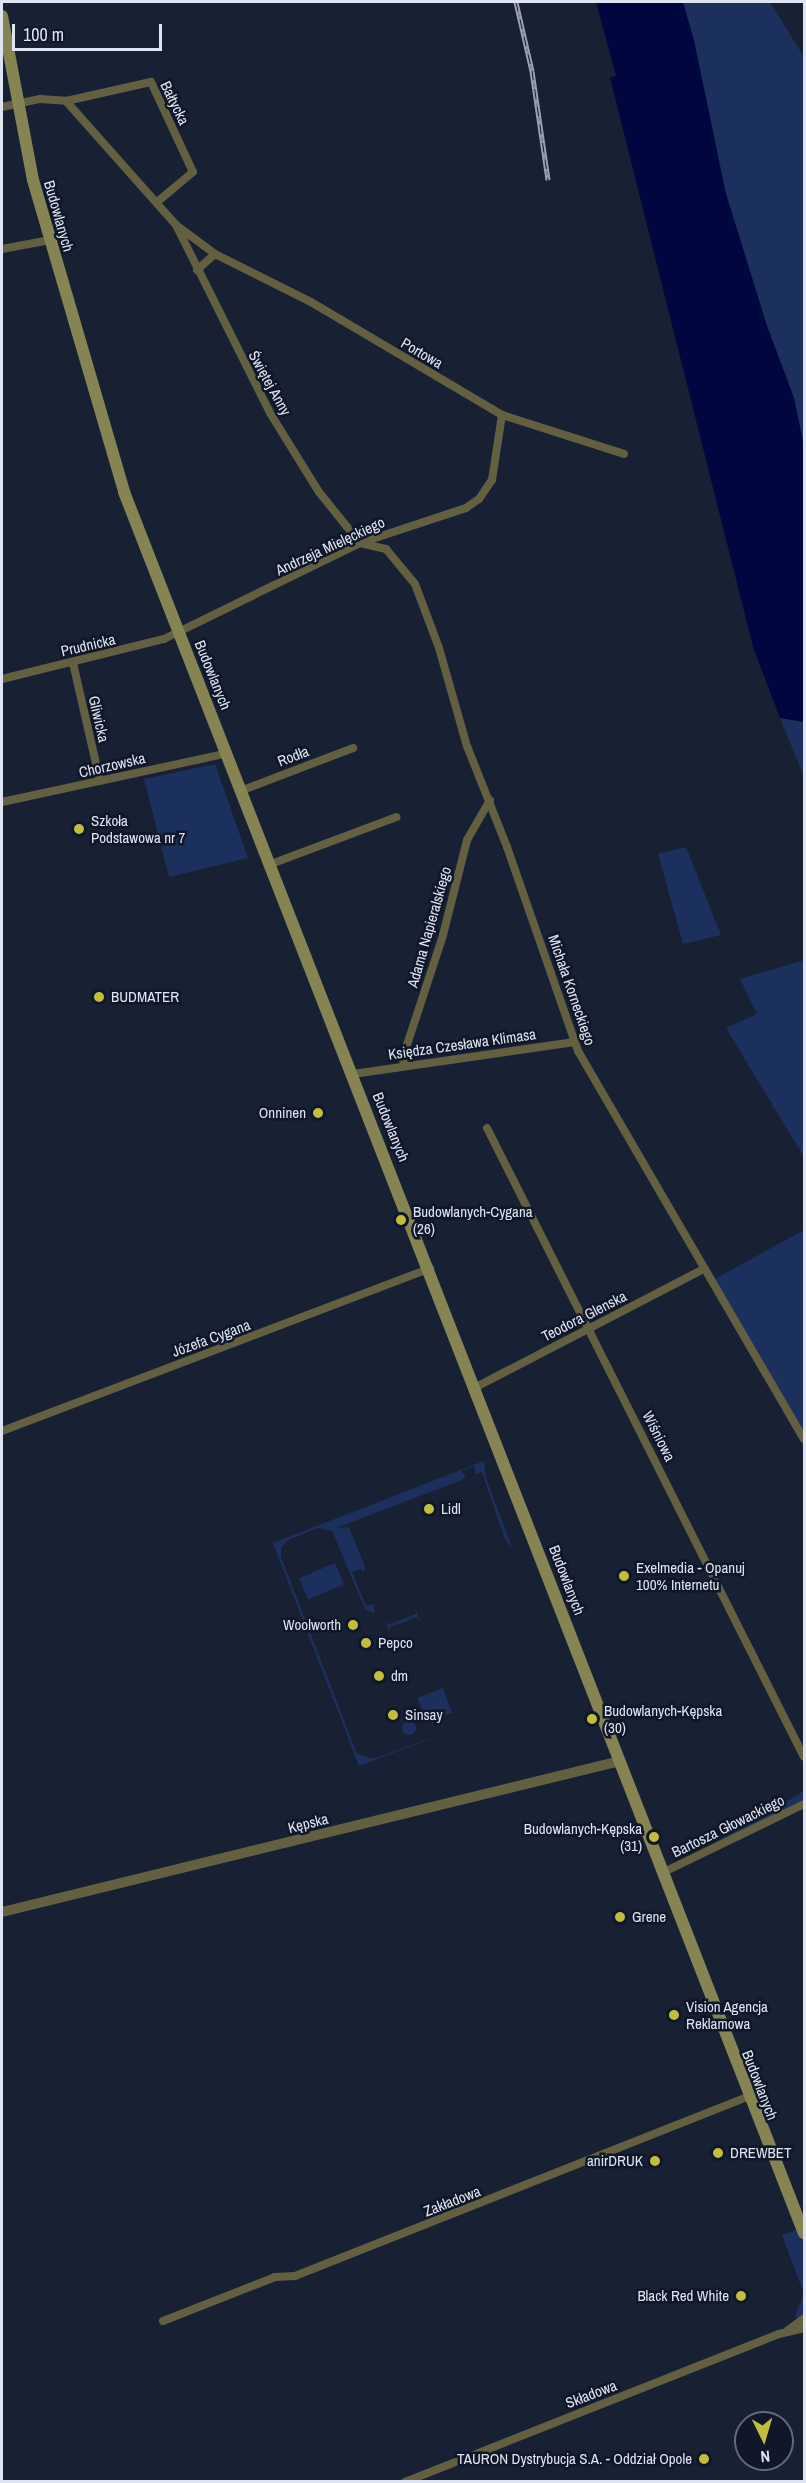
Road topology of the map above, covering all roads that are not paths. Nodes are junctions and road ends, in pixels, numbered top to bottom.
1 (2, 16) edge
2 (66, 101) junction
3 (16, 104) junction
4 (2, 107) edge
5 (157, 201) junction
6 (176, 225) junction
7 (50, 240) junction
8 (2, 249) edge
9 (215, 254) junction
10 (197, 270) junction
11 (502, 415) junction
12 (624, 453) dead end
13 (360, 543) junction
14 (180, 633) junction
15 (73, 663) junction
16 (2, 679) edge
17 (353, 748) dead end
18 (228, 753) junction
19 (100, 781) junction
20 (243, 790) junction
21 (490, 800) junction
22 (2, 802) edge
23 (397, 817) dead end
24 (271, 864) junction
25 (575, 1042) junction
26 (404, 1066) junction
27 (353, 1074) junction
28 (487, 1128) dead end
29 (430, 1268) junction
30 (704, 1269) junction
31 (590, 1328) junction
32 (476, 1387) junction
33 (2, 1431) edge
34 (804, 1439) edge
35 (804, 1757) edge
36 (620, 1761) junction
37 (804, 1804) edge
38 (662, 1873) junction
39 (2, 1912) edge
40 (749, 2097) junction
41 (804, 2233) edge
42 (804, 2318) edge
43 (163, 2321) dead end
44 (804, 2328) edge
45 (787, 2331) junction
46 (405, 2481) edge

1 - 3 main road, Budowlanych
2 - 3 street
2 - 5 street, Świętej Anny
2 - 5 street, Bałtycka
3 - 4 street
3 - 7 main road, Budowlanych
5 - 6 street, Świętej Anny
6 - 9 street, Świętej Anny
6 - 10 street, Świętej Anny
7 - 8 street
7 - 14 main road, Budowlanych
9 - 10 street
9 - 11 street, Portowa
10 - 13 street, Świętej Anny
11 - 12 street, Portowa
11 - 13 street, Andrzeja Mielęckiego
13 - 14 street, Andrzeja Mielęckiego
13 - 21 street, Michała Korneckiego
14 - 15 street, Prudnicka
14 - 18 main road, Budowlanych
15 - 16 street, Prudnicka
15 - 19 street, Gliwicka
17 - 20 street, Rodła
18 - 19 street, Chorzowska
18 - 20 main road, Budowlanych
19 - 22 street, Chorzowska
20 - 24 main road, Budowlanych
21 - 25 street, Michała Korneckiego
21 - 26 street, Adama Napieralskiego
23 - 24 street
24 - 27 main road, Budowlanych
25 - 26 street, Księdza Czesława Klimasa
25 - 30 street, Michała Korneckiego
26 - 27 street, Księdza Czesława Klimasa
27 - 29 main road, Budowlanych
28 - 31 street, Wiśniowa
29 - 32 main road, Budowlanych
29 - 33 street, Józefa Cygana
30 - 31 street, Teodora Glenska
30 - 34 street, Michała Korneckiego
31 - 32 street, Teodora Glenska
31 - 35 street, Wiśniowa
32 - 36 main road, Budowlanych
36 - 38 main road, Budowlanych
36 - 39 street, Kępska
37 - 38 street, Bartosza Głowackiego
38 - 40 main road, Budowlanych
40 - 41 main road, Budowlanych
40 - 43 street, Zakładowa
42 - 45 street, Składowa
44 - 45 street, Składowa
45 - 46 street, Składowa

